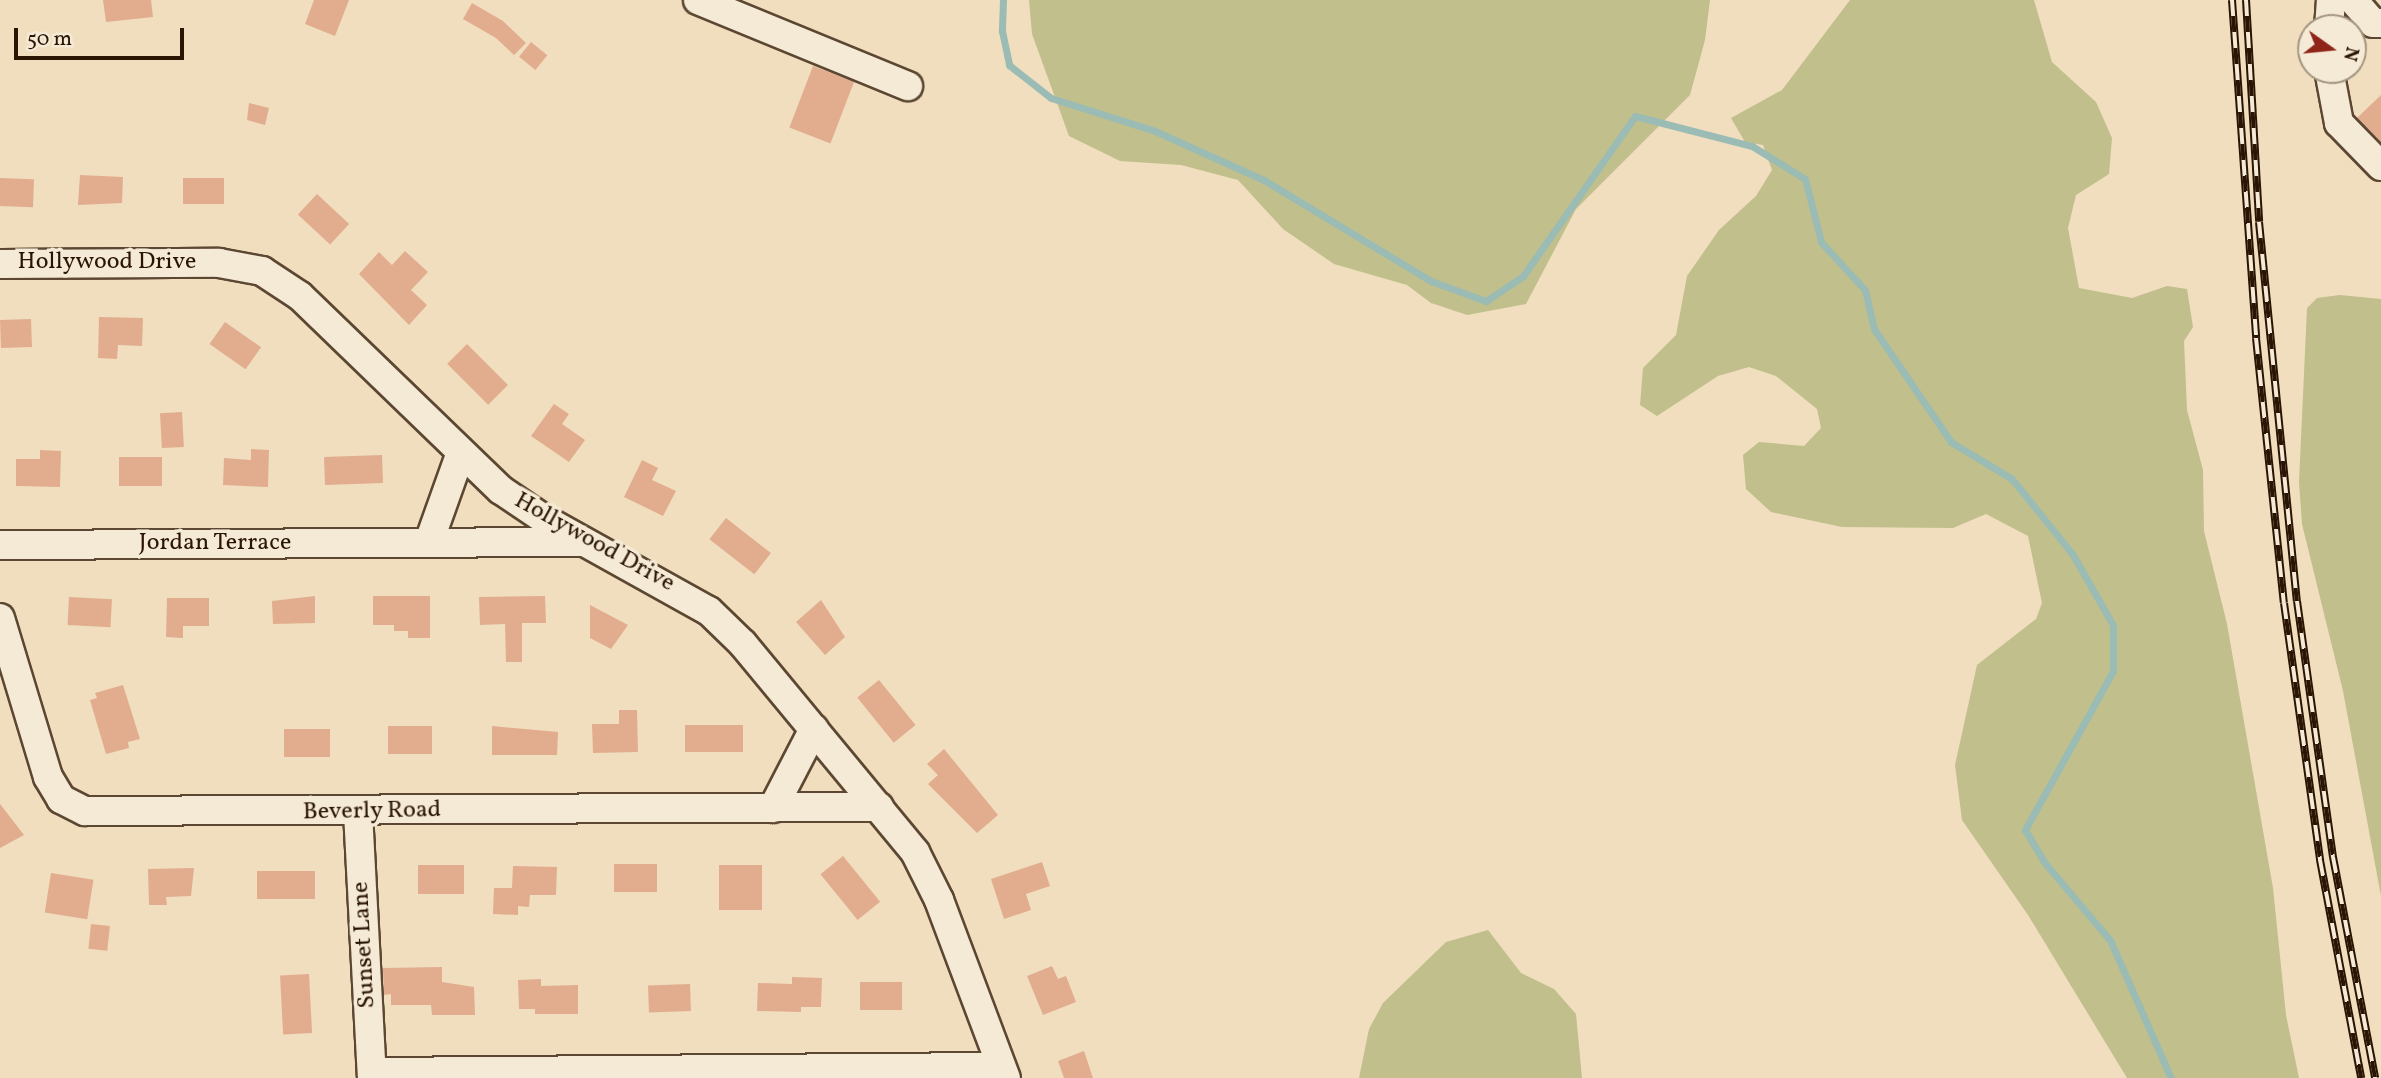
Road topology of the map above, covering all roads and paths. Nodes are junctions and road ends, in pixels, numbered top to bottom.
1 (698, 0) edge
2 (2353, 0) edge
3 (2381, 23) edge
4 (2332, 84) edge
5 (908, 86) dead end
6 (2381, 166) edge
7 (0, 264) edge
8 (460, 455) junction
9 (429, 542) junction
10 (586, 542) junction
11 (0, 545) edge
12 (0, 618) edge
13 (814, 729) junction
14 (879, 807) junction
15 (773, 808) junction
16 (358, 812) junction
17 (1003, 1072) edge
18 (372, 1075) edge

1 - 5 street
2 - 3 street
4 - 6 street
7 - 8 street, Hollywood Drive
8 - 9 street
8 - 10 street, Hollywood Drive
9 - 10 street, Jordan Terrace
9 - 11 street, Jordan Terrace
10 - 13 street, Hollywood Drive
12 - 16 street, Beverly Road
13 - 14 street, Hollywood Drive
13 - 15 street
14 - 15 street, Beverly Road
14 - 17 street, Hollywood Drive
15 - 16 street, Beverly Road
16 - 18 street, Sunset Lane
17 - 18 street

